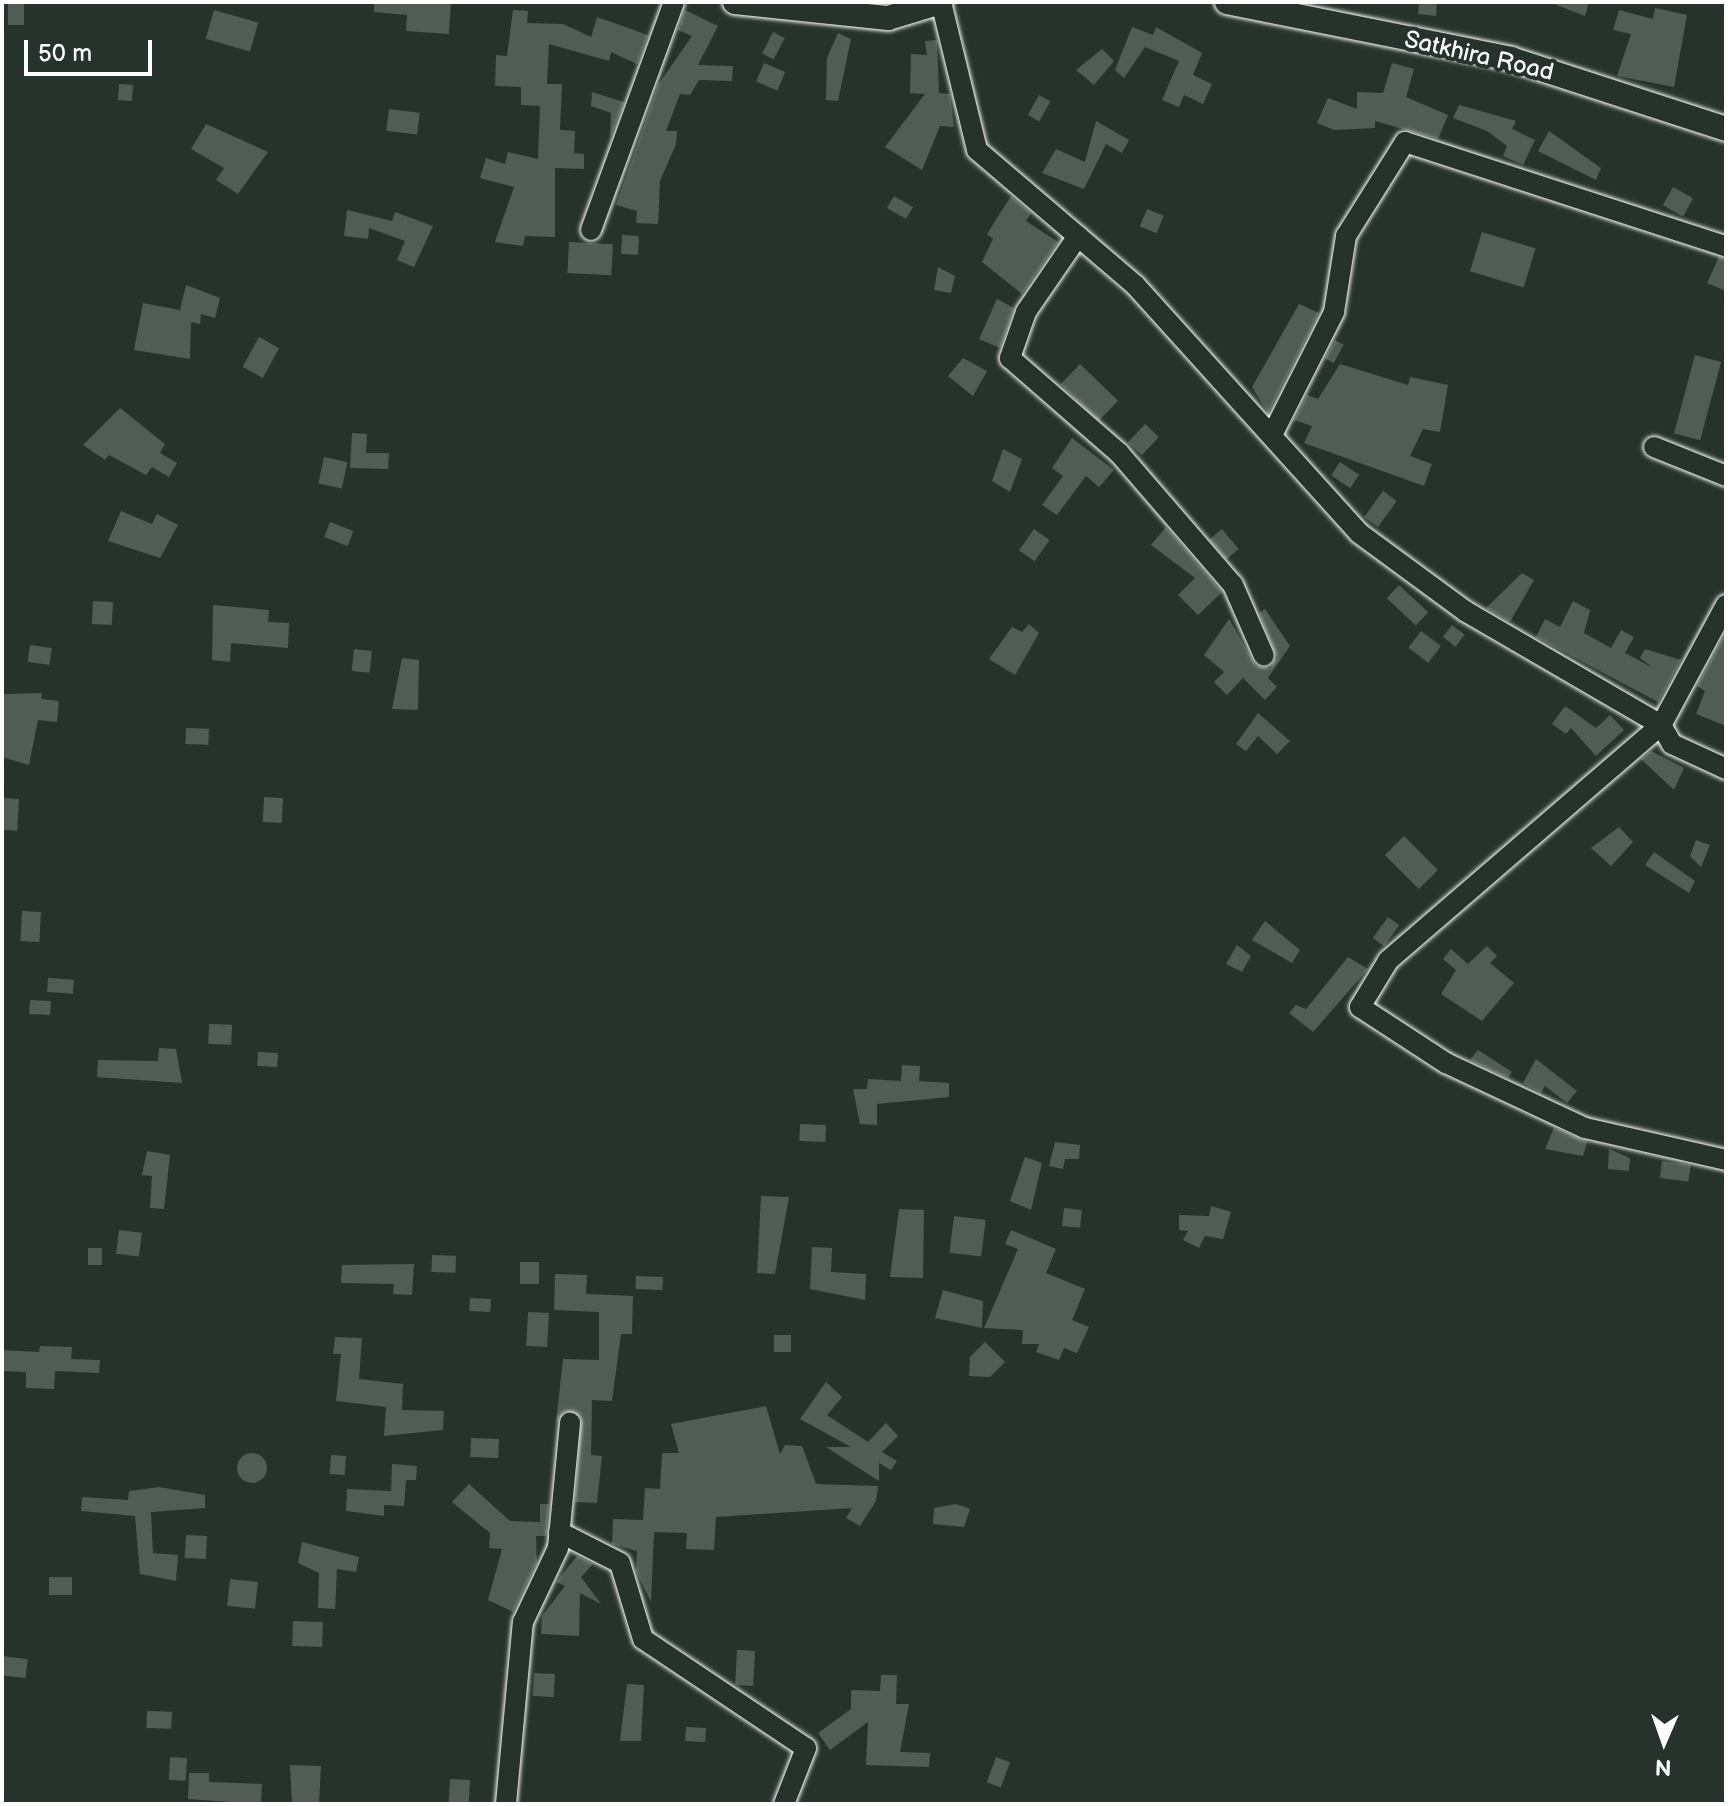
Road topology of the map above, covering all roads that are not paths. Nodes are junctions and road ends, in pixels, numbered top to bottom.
1 (674, 2) edge
2 (735, 2) edge
3 (941, 2) edge
4 (1227, 2) edge
5 (1726, 129) edge
6 (591, 230) dead end
7 (1078, 236) junction
8 (1726, 246) edge
9 (1272, 435) junction
10 (1654, 447) dead end
11 (1726, 476) edge
12 (1726, 605) edge
13 (1264, 656) dead end
14 (1661, 725) junction
15 (1726, 769) edge
16 (1726, 1160) edge
17 (570, 1423) dead end
18 (559, 1532) junction
19 (506, 1804) edge
20 (784, 1804) edge

1 - 6 street
2 - 3 main road
3 - 7 street
4 - 5 main road, Satkhira Road
7 - 9 street
7 - 13 street
8 - 9 street
9 - 14 street
10 - 11 street
12 - 14 street
14 - 15 street
14 - 16 street
17 - 18 street
18 - 19 street
18 - 20 street

